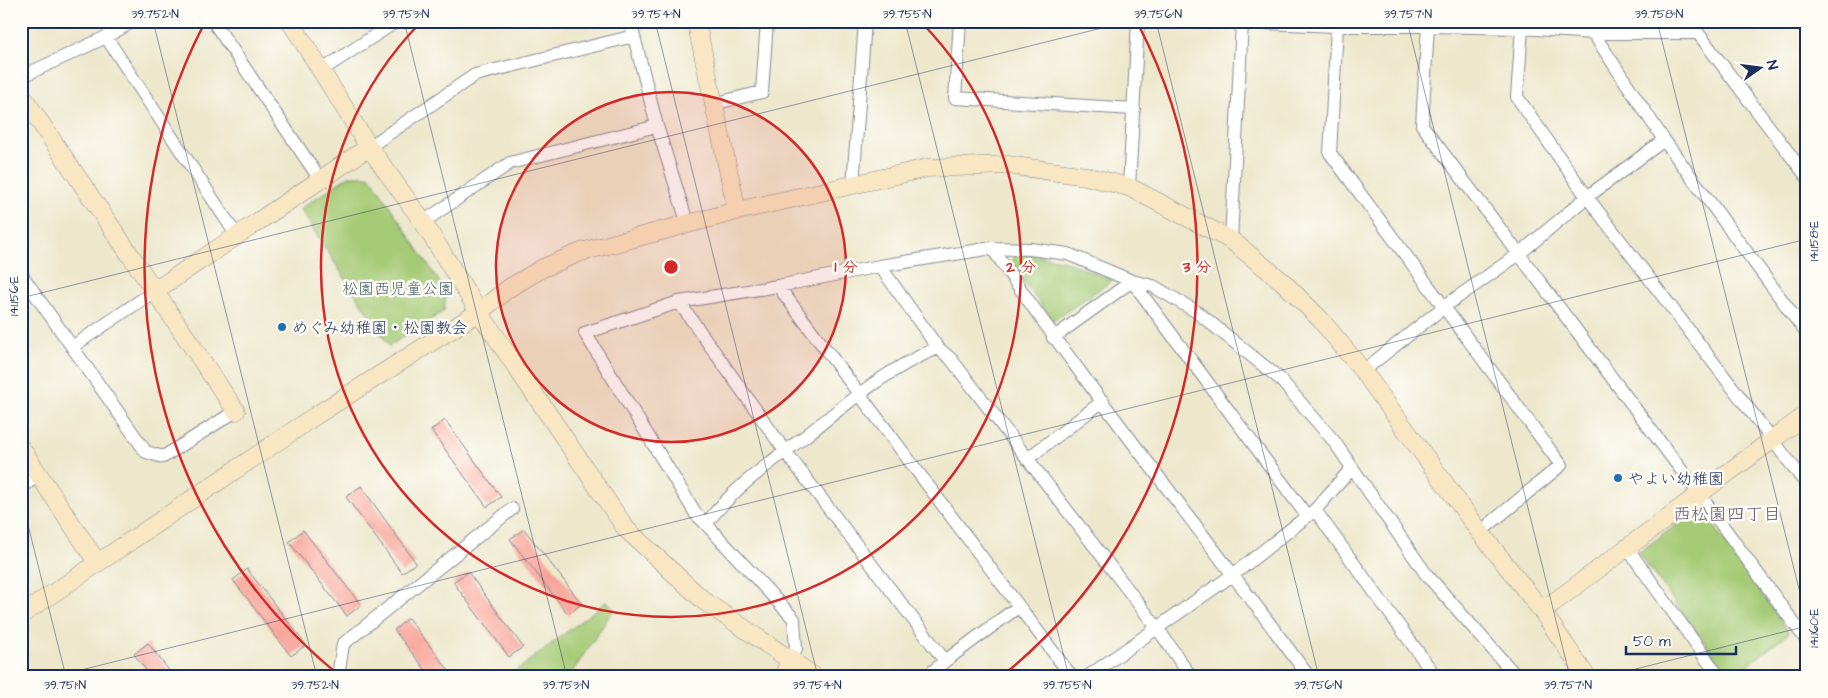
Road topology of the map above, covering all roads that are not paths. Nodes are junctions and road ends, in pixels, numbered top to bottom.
1 (133, 21) edge
2 (213, 21) edge
3 (290, 21) edge
4 (630, 21) edge
5 (696, 21) edge
6 (767, 21) edge
7 (864, 21) edge
8 (960, 21) edge
9 (1138, 21) edge
10 (1235, 21) edge
11 (394, 22) edge
12 (1242, 22) edge
13 (1337, 26) junction
14 (1428, 26) junction
15 (1522, 28) junction
16 (1593, 33) junction
17 (634, 36) junction
18 (106, 37) junction
19 (322, 70) junction
20 (21, 77) edge
21 (21, 94) edge
22 (713, 104) junction
23 (1134, 109) junction
24 (658, 126) junction
25 (1664, 140) junction
26 (369, 147) junction
27 (1807, 177) edge
28 (321, 181) junction
29 (853, 185) junction
30 (1129, 187) junction
31 (1587, 197) junction
32 (737, 211) junction
33 (423, 222) junction
34 (688, 225) junction
35 (236, 236) junction
36 (1231, 240) junction
37 (992, 248) junction
38 (1519, 254) junction
39 (880, 266) junction
40 (21, 274) edge
41 (1132, 281) junction
42 (778, 286) junction
43 (156, 290) junction
44 (679, 302) junction
45 (1445, 306) junction
46 (480, 312) junction
47 (1807, 334) edge
48 (1053, 338) junction
49 (72, 348) junction
50 (938, 348) junction
51 (1363, 371) junction
52 (860, 394) junction
53 (1103, 401) junction
54 (236, 411) joint
55 (1807, 414) edge
56 (1773, 441) junction
57 (21, 448) edge
58 (785, 451) junction
59 (1027, 459) junction
60 (1352, 468) junction
61 (40, 475) junction
62 (1807, 486) edge
63 (21, 487) edge
64 (1700, 495) junction
65 (512, 509) dead end
66 (1311, 513) junction
67 (706, 524) junction
68 (1480, 532) junction
69 (1628, 548) junction
70 (97, 562) junction
71 (1234, 574) junction
72 (1018, 607) junction
73 (1542, 611) junction
74 (21, 615) edge
75 (1158, 629) junction
76 (1807, 641) edge
77 (792, 658) junction
78 (945, 661) junction
79 (338, 677) edge
80 (783, 677) edge
81 (815, 677) edge
82 (926, 677) edge
83 (1072, 677) edge
84 (1087, 677) edge
85 (1191, 677) edge
86 (1309, 677) edge
87 (1436, 677) edge
88 (1517, 677) edge
89 (1587, 677) edge
90 (1719, 677) edge

1 - 18 street
2 - 28 street
3 - 19 street
4 - 17 street
5 - 22 street
6 - 22 street
7 - 29 street
8 - 23 street
9 - 23 street
10 - 12 street
11 - 19 street
12 - 13 street
12 - 36 street
13 - 14 street
13 - 45 street
14 - 15 street
14 - 38 street
15 - 16 street
15 - 31 street
16 - 25 street
16 - 27 street
17 - 24 street
17 - 26 street
18 - 20 street
18 - 35 street
19 - 26 street
21 - 43 street
22 - 32 street
23 - 30 street
24 - 33 street
24 - 34 street
25 - 31 street
25 - 47 street
26 - 28 street
26 - 33 street
28 - 35 street
29 - 30 street
29 - 32 street
30 - 36 street
31 - 38 street
31 - 56 street
32 - 34 street
33 - 46 street
34 - 46 street
35 - 43 street
36 - 51 street
37 - 39 street
37 - 41 street
37 - 48 street
38 - 45 street
38 - 64 street
39 - 42 street
39 - 50 street
40 - 49 street
41 - 48 street
41 - 60 street
41 - 66 street
42 - 44 street
42 - 52 street
43 - 49 street
43 - 54 street
44 - 58 street
44 - 67 street
45 - 51 street
45 - 68 street
46 - 70 street
46 - 77 street
48 - 53 street
49 - 54 street
50 - 52 street
50 - 59 street
51 - 68 street
52 - 58 street
52 - 72 street
53 - 59 street
53 - 71 street
55 - 56 street
56 - 62 street
56 - 64 street
57 - 61 street
58 - 67 street
58 - 78 street
59 - 75 street
60 - 66 street
60 - 88 street
61 - 63 street
61 - 70 street
64 - 69 street
64 - 76 street
65 - 79 street
66 - 71 street
66 - 87 street
67 - 77 street
68 - 73 street
69 - 73 street
69 - 90 street
70 - 74 street
71 - 75 street
71 - 86 street
72 - 78 street
72 - 83 street
73 - 89 street
75 - 84 street
75 - 85 street
77 - 80 street
77 - 81 street
78 - 82 street

